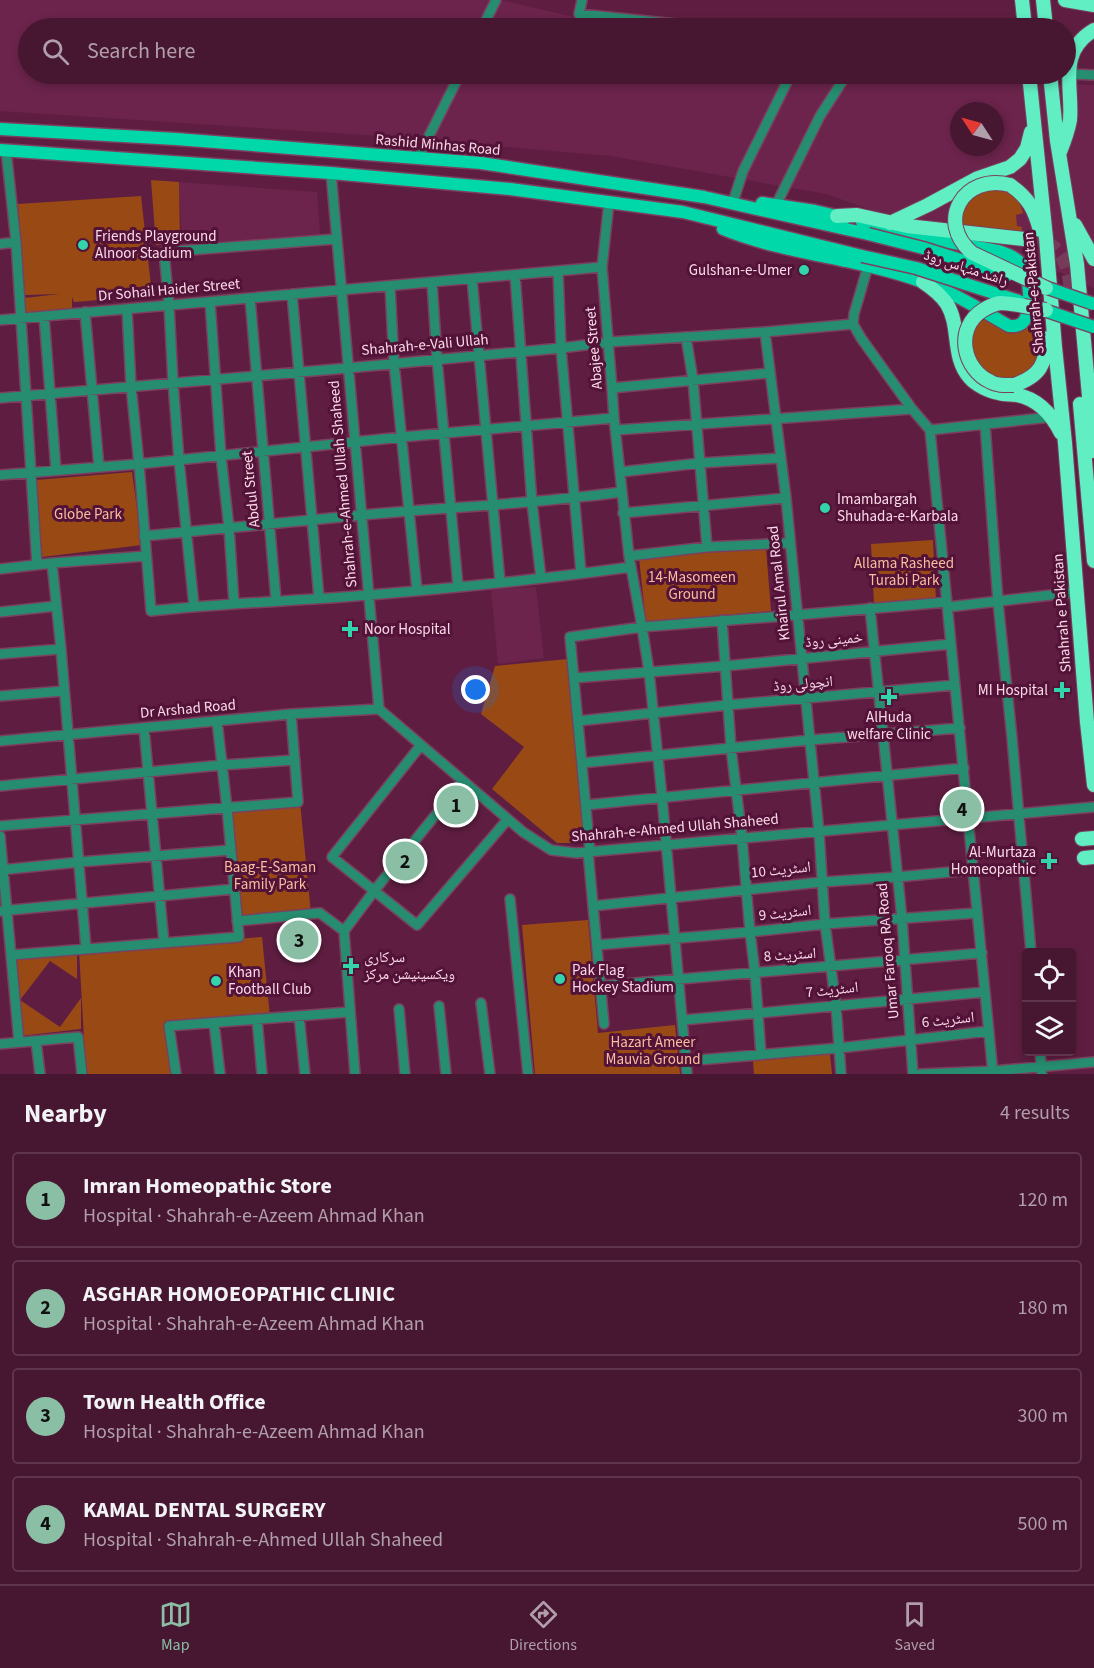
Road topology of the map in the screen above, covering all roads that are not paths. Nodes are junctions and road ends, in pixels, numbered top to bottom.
1 (496, 0) edge
2 (582, 0) edge
3 (1022, 0) edge
4 (1043, 0) edge
5 (1065, 0) edge
6 (1094, 5) edge
7 (487, 18) edge
8 (618, 18) edge
9 (1024, 18) edge
10 (1045, 18) edge
11 (1094, 30) edge
12 (1076, 47) edge
13 (1076, 74) edge
14 (1094, 75) edge
15 (455, 84) edge
16 (785, 84) edge
17 (841, 84) edge
18 (1030, 84) edge
19 (1051, 84) edge
20 (1069, 84) edge
21 (1032, 98) junction
22 (0, 129) edge
23 (3, 150) edge
24 (1059, 154) junction
25 (418, 158) junction
26 (331, 173) junction
27 (704, 197) junction
28 (734, 199) junction
29 (609, 202) junction
30 (1067, 204) junction
31 (776, 205) junction
32 (837, 216) junction
33 (890, 223) junction
34 (868, 234) joint
35 (336, 239) junction
36 (1024, 239) tunnel mouth
37 (16, 242) junction
38 (0, 244) edge
39 (1094, 259) edge
40 (865, 261) junction
41 (1048, 261) junction
42 (602, 267) junction
43 (558, 271) junction
44 (515, 275) junction
45 (472, 279) junction
46 (432, 282) junction
47 (923, 282) junction
48 (390, 286) junction
49 (1046, 288) junction
50 (341, 290) junction
51 (292, 294) junction
52 (250, 298) junction
53 (1072, 300) tunnel mouth
54 (210, 302) junction
55 (1094, 304) edge
56 (169, 305) junction
57 (1049, 306) junction
58 (127, 309) junction
59 (85, 312) junction
60 (44, 316) junction
61 (21, 318) junction
62 (0, 320) edge
63 (853, 324) junction
64 (1094, 327) edge
65 (765, 332) junction
66 (686, 337) junction
67 (609, 342) junction
68 (1084, 345) junction
69 (561, 348) junction
70 (521, 352) junction
71 (479, 355) junction
72 (437, 359) junction
73 (394, 363) junction
74 (348, 368) junction
75 (299, 372) junction
76 (770, 373) junction
77 (256, 375) junction
78 (216, 379) junction
79 (693, 380) junction
80 (173, 382) junction
81 (131, 386) junction
82 (612, 388) junction
83 (1094, 388) edge
84 (92, 390) junction
85 (50, 393) junction
86 (27, 395) junction
87 (0, 398) edge
88 (912, 409) junction
89 (1052, 417) junction
90 (614, 418) junction
91 (776, 418) junction
92 (568, 423) junction
93 (696, 423) junction
94 (985, 424) junction
95 (526, 427) junction
96 (486, 430) junction
97 (616, 430) junction
98 (930, 430) junction
99 (443, 434) junction
100 (402, 437) junction
101 (355, 442) junction
102 (1065, 443) junction
103 (306, 447) junction
104 (262, 451) junction
105 (1094, 451) edge
106 (221, 456) junction
107 (781, 458) junction
108 (179, 460) junction
109 (139, 464) junction
110 (700, 464) junction
111 (99, 467) junction
112 (56, 470) junction
113 (32, 472) junction
114 (620, 472) junction
115 (0, 475) edge
116 (621, 492) junction
117 (786, 498) junction
118 (575, 499) junction
119 (532, 503) junction
120 (494, 504) junction
121 (703, 505) junction
122 (450, 508) junction
123 (1071, 510) joint
124 (410, 512) junction
125 (623, 513) junction
126 (362, 515) junction
127 (312, 521) junction
128 (270, 524) junction
129 (230, 528) junction
130 (187, 532) junction
131 (144, 536) junction
132 (790, 543) junction
133 (707, 547) junction
134 (146, 556) junction
135 (629, 556) junction
136 (1094, 561) edge
137 (52, 563) junction
138 (37, 564) junction
139 (631, 567) junction
140 (0, 569) edge
141 (581, 573) junction
142 (541, 578) junction
143 (500, 582) junction
144 (458, 586) junction
145 (417, 590) junction
146 (1077, 592) junction
147 (369, 595) junction
148 (319, 598) junction
149 (276, 600) junction
150 (998, 602) junction
151 (234, 603) junction
152 (947, 604) junction
153 (56, 606) junction
154 (194, 606) junction
155 (870, 608) junction
156 (0, 612) edge
157 (797, 615) junction
158 (722, 620) junction
159 (642, 627) junction
160 (951, 644) junction
161 (61, 649) junction
162 (874, 651) junction
163 (0, 654) edge
164 (802, 658) junction
165 (725, 666) junction
166 (1094, 666) edge
167 (648, 671) junction
168 (574, 678) junction
169 (956, 685) junction
170 (64, 691) junction
171 (879, 692) junction
172 (0, 696) edge
173 (806, 699) junction
174 (728, 705) junction
175 (379, 709) junction
176 (653, 712) junction
177 (291, 714) junction
178 (578, 720) junction
179 (217, 721) junction
180 (1087, 722) junction
181 (144, 728) junction
182 (960, 728) junction
183 (884, 733) junction
184 (68, 735) junction
185 (810, 740) junction
186 (0, 741) edge
187 (422, 745) junction
188 (731, 748) junction
189 (657, 755) junction
190 (295, 760) junction
191 (582, 763) junction
192 (222, 765) junction
193 (964, 768) junction
194 (148, 772) junction
195 (888, 777) junction
196 (72, 779) junction
197 (463, 781) junction
198 (814, 783) junction
199 (1094, 785) edge
200 (0, 786) edge
201 (736, 790) junction
202 (662, 797) junction
203 (586, 805) junction
204 (1094, 807) edge
205 (227, 808) junction
206 (152, 814) junction
207 (1019, 814) junction
208 (969, 818) junction
209 (75, 819) junction
210 (508, 819) junction
211 (893, 825) junction
212 (0, 826) edge
213 (819, 832) junction
214 (0, 836) edge
215 (742, 838) junction
216 (666, 846) junction
217 (231, 850) junction
218 (589, 852) junction
219 (156, 856) junction
220 (78, 862) junction
221 (2, 869) edge
222 (972, 870) junction
223 (897, 877) junction
224 (822, 882) junction
225 (234, 889) junction
226 (746, 889) junction
227 (374, 891) junction
228 (159, 896) junction
229 (670, 897) junction
230 (510, 899) dead end
231 (82, 903) junction
232 (593, 906) junction
233 (3, 911) edge
234 (977, 913) junction
235 (902, 919) junction
236 (237, 921) junction
237 (825, 924) junction
238 (344, 931) junction
239 (750, 932) junction
240 (675, 938) junction
241 (164, 943) junction
242 (597, 945) junction
243 (1031, 948) edge
244 (86, 949) junction
245 (0, 952) edge
246 (11, 953) junction
247 (982, 953) junction
248 (905, 960) junction
249 (830, 967) junction
250 (755, 973) junction
251 (679, 980) junction
252 (600, 986) junction
253 (985, 992) junction
254 (908, 999) junction
255 (481, 1002) dead end
256 (836, 1005) junction
257 (439, 1006) dead end
258 (399, 1009) dead end
259 (349, 1012) junction
260 (758, 1013) junction
261 (299, 1016) junction
262 (257, 1020) junction
263 (683, 1020) junction
264 (214, 1023) junction
265 (604, 1024) dead end
266 (989, 1031) junction
267 (910, 1039) junction
268 (36, 1041) junction
269 (19, 1042) junction
270 (0, 1044) edge
271 (839, 1048) junction
272 (761, 1055) junction
273 (1040, 1056) edge
274 (686, 1061) junction
275 (1094, 1062) edge
276 (1042, 1071) edge
277 (993, 1073) edge
278 (40, 1074) edge
279 (82, 1074) edge
280 (176, 1074) edge
281 (220, 1074) edge
282 (262, 1074) edge
283 (305, 1074) edge
284 (355, 1074) edge
285 (405, 1074) edge
286 (446, 1074) edge
287 (490, 1074) edge
288 (520, 1074) edge
289 (528, 1074) edge
290 (687, 1074) edge
291 (841, 1074) edge
292 (913, 1074) edge
293 (920, 1074) edge

1 - 7 street
2 - 8 street
3 - 9 highway
4 - 10 highway
5 - 6 highway
11 - 12 highway
13 - 14 street
15 - 25 street
16 - 28 street
17 - 31 street
18 - 21 highway, Shahrah-e-Pakistan
19 - 24 highway
20 - 24 highway
21 - 33 highway
21 - 41 highway, Shahrah-e-Pakistan
22 - 25 main road, Rashid Minhas Road
23 - 26 main road
23 - 37 street
24 - 30 highway
25 - 27 main road, Rashid Minhas Road
26 - 29 main road
26 - 35 street, Shahrah-e-Ahmed Ullah Shaheed
27 - 28 main road
27 - 34 main road, Rashid Minhas Road
28 - 31 main road
29 - 40 main road
29 - 42 street, Abajee Street
30 - 39 highway
30 - 68 highway
31 - 32 main road
32 - 33 highway
32 - 47 main road
33 - 36 highway
34 - 49 main road, راشد منہاس روڈ, bridge
35 - 50 street, Shahrah-e-Ahmed Ullah Shaheed
35 - 56 street
37 - 38 street
37 - 61 street
40 - 47 main road
40 - 57 main road, راشد منہاس روڈ, bridge
40 - 63 street
41 - 49 highway, bridge
41 - 57 highway, Shahrah-e-Pakistan
42 - 43 street, Dr Sohail Haider Street
42 - 67 street, Abajee Street
43 - 44 street, Dr Sohail Haider Street
43 - 69 street
44 - 45 street, Dr Sohail Haider Street
44 - 70 street
45 - 46 street, Dr Sohail Haider Street
45 - 71 street
46 - 48 street, Dr Sohail Haider Street
46 - 72 street
47 - 89 highway
48 - 50 street, Dr Sohail Haider Street
48 - 73 street
49 - 55 main road, راشد منہاس روڈ, bridge
50 - 51 street, Dr Sohail Haider Street
50 - 74 street, Shahrah-e-Ahmed Ullah Shaheed
51 - 52 street, Dr Sohail Haider Street
51 - 75 street
52 - 54 street, Dr Sohail Haider Street
52 - 77 street, Abdul Street
53 - 136 highway
54 - 56 street, Dr Sohail Haider Street
54 - 78 street
56 - 58 street, Dr Sohail Haider Street
56 - 80 street
57 - 57 highway, bridge
57 - 64 main road, راشد منہاس روڈ, bridge
57 - 102 highway, Shahrah-e-Pakistan
58 - 59 street, Dr Sohail Haider Street
58 - 81 street
59 - 60 street, Dr Sohail Haider Street
59 - 84 street
60 - 61 street, Dr Sohail Haider Street
60 - 85 street
61 - 62 street, Dr Sohail Haider Street
61 - 86 street
63 - 65 street, Shahrah-e-Vali Ullah
63 - 88 street
65 - 66 street, Shahrah-e-Vali Ullah
65 - 76 street, Khairul Amal Road
66 - 67 street, Shahrah-e-Vali Ullah
66 - 79 street
67 - 69 street, Shahrah-e-Vali Ullah
67 - 82 street, Abajee Street
68 - 83 highway
68 - 105 highway
69 - 70 street, Shahrah-e-Vali Ullah
69 - 92 street
70 - 71 street, Shahrah-e-Vali Ullah
70 - 95 street
71 - 72 street, Shahrah-e-Vali Ullah
71 - 96 street
72 - 73 street, Shahrah-e-Vali Ullah
72 - 99 street
73 - 74 street, Shahrah-e-Vali Ullah
73 - 100 street
74 - 75 street, Shahrah-e-Vali Ullah
74 - 101 street, Shahrah-e-Ahmed Ullah Shaheed
75 - 77 street, Shahrah-e-Vali Ullah
75 - 103 street
76 - 79 street
76 - 91 street, Khairul Amal Road
77 - 78 street, Shahrah-e-Vali Ullah
77 - 104 street, Abdul Street
78 - 80 street, Shahrah-e-Vali Ullah
78 - 106 street
79 - 82 street
79 - 93 street
80 - 81 street, Shahrah-e-Vali Ullah
80 - 108 street
81 - 84 street, Shahrah-e-Vali Ullah
81 - 109 street
82 - 90 street, Abajee Street
84 - 85 street, Shahrah-e-Vali Ullah
84 - 111 street
85 - 86 street, Shahrah-e-Vali Ullah
85 - 112 street
86 - 87 street, Shahrah-e-Vali Ullah
86 - 113 street
88 - 91 street
88 - 98 street
89 - 94 street
89 - 102 highway
90 - 92 street
90 - 97 street, Abajee Street
91 - 93 street
91 - 107 street, Khairul Amal Road
92 - 95 street
92 - 118 street
93 - 97 street
93 - 110 street
94 - 98 street
94 - 150 street
95 - 96 street
95 - 119 street
96 - 99 street
96 - 120 street
97 - 114 street, Abajee Street
98 - 152 street
99 - 100 street
99 - 122 street
100 - 101 street
100 - 124 street
101 - 103 street
101 - 126 street, Shahrah-e-Ahmed Ullah Shaheed
102 - 123 highway, Shahrah-e-Pakistan
103 - 104 street
103 - 127 street
104 - 106 street
104 - 128 street, Abdul Street
106 - 108 street
106 - 129 street
107 - 110 street
107 - 117 street, Khairul Amal Road
108 - 109 street
108 - 130 street
109 - 111 street
109 - 131 street
110 - 114 street
110 - 121 street
111 - 112 street
112 - 113 street
113 - 115 street
113 - 138 street
114 - 116 street, Abajee Street
116 - 118 street
116 - 125 street, Abajee Street
117 - 121 street
117 - 132 street, Khairul Amal Road
118 - 119 street
118 - 141 street
119 - 120 street
119 - 142 street
120 - 122 street
120 - 143 street
121 - 125 street
121 - 133 street
122 - 124 street
122 - 144 street
123 - 146 highway, Shahrah e Pakistan
124 - 126 street
124 - 145 street
125 - 135 street, Abajee Street
126 - 127 street
126 - 147 street, Shahrah-e-Ahmed Ullah Shaheed
127 - 128 street
127 - 148 street
128 - 129 street
128 - 149 street, Abdul Street
129 - 130 street
129 - 151 street
130 - 131 street
130 - 154 street
131 - 134 street
132 - 133 street
132 - 157 street, Khairul Amal Road
133 - 135 street
134 - 137 street
134 - 154 street
135 - 139 street, Abajee Street
137 - 138 street
137 - 153 street
138 - 140 street
139 - 141 street
139 - 159 street, Abajee Street
141 - 142 street
142 - 143 street
143 - 144 street
144 - 145 street
145 - 147 street
146 - 150 street
146 - 180 highway, Shahrah e Pakistan
147 - 148 street
147 - 175 street, Shahrah-e-Ahmed Ullah Shaheed
148 - 149 street
149 - 151 street
150 - 152 street
150 - 207 street
151 - 154 street
152 - 155 street
152 - 160 street
153 - 156 street
153 - 161 street
155 - 157 street
155 - 162 street, Umar Farooq RA Road
157 - 158 street
157 - 164 street, Khairul Amal Road
158 - 159 street
158 - 165 street
159 - 167 street, Abajee Street
159 - 168 street
160 - 162 street, خمینی روڈ
160 - 169 street
161 - 163 street
161 - 170 street
162 - 164 street, خمینی روڈ
162 - 171 street, Umar Farooq RA Road
164 - 165 street, خمینی روڈ
164 - 173 street, Khairul Amal Road
165 - 167 street, خمینی روڈ
165 - 174 street
166 - 180 highway
167 - 168 street, خمینی روڈ
167 - 176 street, Abajee Street
168 - 178 street
169 - 171 street, انچولی روڈ
169 - 182 street
170 - 172 street
170 - 184 street
171 - 173 street, انچولی روڈ
171 - 183 street, Umar Farooq RA Road
173 - 174 street, انچولی روڈ
173 - 185 street, Khairul Amal Road
174 - 176 street, انچولی روڈ
174 - 188 street
175 - 177 street, Dr Arshad Road
175 - 187 street, Shahrah-e-Ahmed Ullah Shaheed
176 - 178 street, انچولی روڈ
176 - 189 street, Abajee Street
177 - 179 street, Dr Arshad Road
177 - 190 street
178 - 191 street
179 - 181 street, Dr Arshad Road
179 - 192 street
180 - 199 highway, Shahrah e Pakistan
181 - 184 street, Dr Arshad Road
181 - 194 street
182 - 183 street
182 - 193 street
183 - 185 street
183 - 195 street, Umar Farooq RA Road
184 - 186 street, Dr Arshad Road
184 - 196 street
185 - 188 street
185 - 198 street, Khairul Amal Road
187 - 197 street, Shahrah-e-Ahmed Ullah Shaheed
187 - 227 street
188 - 189 street
188 - 201 street
189 - 191 street
189 - 202 street, Abajee Street
190 - 192 street
190 - 205 street
191 - 203 street
192 - 194 street
192 - 205 street
193 - 195 street
193 - 208 street
194 - 196 street
194 - 206 street
195 - 198 street
195 - 211 street, Umar Farooq RA Road
196 - 200 street
196 - 209 street
197 - 210 street, Shahrah-e-Ahmed Ullah Shaheed
197 - 227 street
198 - 201 street
198 - 213 street, Khairul Amal Road
201 - 202 street
201 - 215 street
202 - 203 street
202 - 216 street, Abajee Street
203 - 218 street
204 - 207 street, Shahrah-e-Ahmed Ullah Shaheed
205 - 206 street
205 - 217 street
206 - 209 street
206 - 219 street
207 - 208 street, Shahrah-e-Ahmed Ullah Shaheed
207 - 243 street
208 - 211 street, Shahrah-e-Ahmed Ullah Shaheed
208 - 222 street
209 - 212 street
209 - 220 street
210 - 218 street, Shahrah-e-Ahmed Ullah Shaheed
210 - 227 street
211 - 213 street, Shahrah-e-Ahmed Ullah Shaheed
211 - 223 street, Umar Farooq RA Road
213 - 215 street, Shahrah-e-Ahmed Ullah Shaheed
213 - 224 street, Khairul Amal Road
214 - 221 street
215 - 216 street, Shahrah-e-Ahmed Ullah Shaheed
215 - 226 street
216 - 218 street, Shahrah-e-Ahmed Ullah Shaheed
216 - 229 street, Abajee Street
217 - 219 street
217 - 225 street
218 - 232 street
219 - 220 street
219 - 228 street
220 - 221 street
220 - 231 street
221 - 233 street
222 - 223 street, اسٹریٹ 10
222 - 234 street
223 - 224 street, اسٹریٹ 10
223 - 235 street, Umar Farooq RA Road
224 - 226 street, اسٹریٹ 10
224 - 237 street, Khairul Amal Road
225 - 228 street
225 - 236 street
226 - 229 street, اسٹریٹ 10
226 - 239 street
227 - 238 street
228 - 231 street
228 - 241 street
229 - 232 street, اسٹریٹ 10
229 - 240 street, Abajee Street
230 - 289 street
231 - 233 street
231 - 244 street
232 - 242 street
233 - 246 street
234 - 235 street, اسٹریٹ 9
234 - 247 street
235 - 237 street, اسٹریٹ 9
235 - 248 street, Umar Farooq RA Road
236 - 238 street
236 - 241 street
237 - 239 street, اسٹریٹ 9
237 - 249 street, Khairul Amal Road
238 - 259 street
239 - 240 street, اسٹریٹ 9
239 - 250 street
240 - 242 street, اسٹریٹ 9
240 - 251 street, Abajee Street
241 - 244 street
242 - 252 street
244 - 246 street
245 - 246 street
246 - 269 street
247 - 248 street, اسٹریٹ 8
247 - 253 street
248 - 249 street, اسٹریٹ 8
248 - 254 street, Umar Farooq RA Road
249 - 250 street, اسٹریٹ 8
249 - 256 street, Khairul Amal Road
250 - 251 street, اسٹریٹ 8
250 - 260 street
251 - 252 street, اسٹریٹ 8
251 - 263 street, Abajee Street
252 - 265 street
253 - 254 street, اسٹریٹ 7
253 - 266 street
254 - 256 street, اسٹریٹ 7
254 - 267 street, Umar Farooq RA Road
255 - 287 street
256 - 260 street, اسٹریٹ 7
256 - 271 street, Khairul Amal Road
257 - 286 street
258 - 285 street
259 - 261 street
259 - 284 street
260 - 263 street, اسٹریٹ 7
260 - 272 street
261 - 262 street
261 - 283 street
262 - 264 street
262 - 282 street
263 - 274 street, Abajee Street
264 - 280 street
264 - 281 street
266 - 267 street, اسٹریٹ 6
266 - 277 street
267 - 271 street, اسٹریٹ 6
267 - 292 street, Umar Farooq RA Road
268 - 269 street
268 - 278 street
268 - 279 street
269 - 270 street
271 - 272 street, اسٹریٹ 6
271 - 291 street, Khairul Amal Road
272 - 274 street, اسٹریٹ 6
273 - 276 street
274 - 290 street, Abajee Street
275 - 276 street
276 - 277 street
277 - 293 street
288 - 289 street

